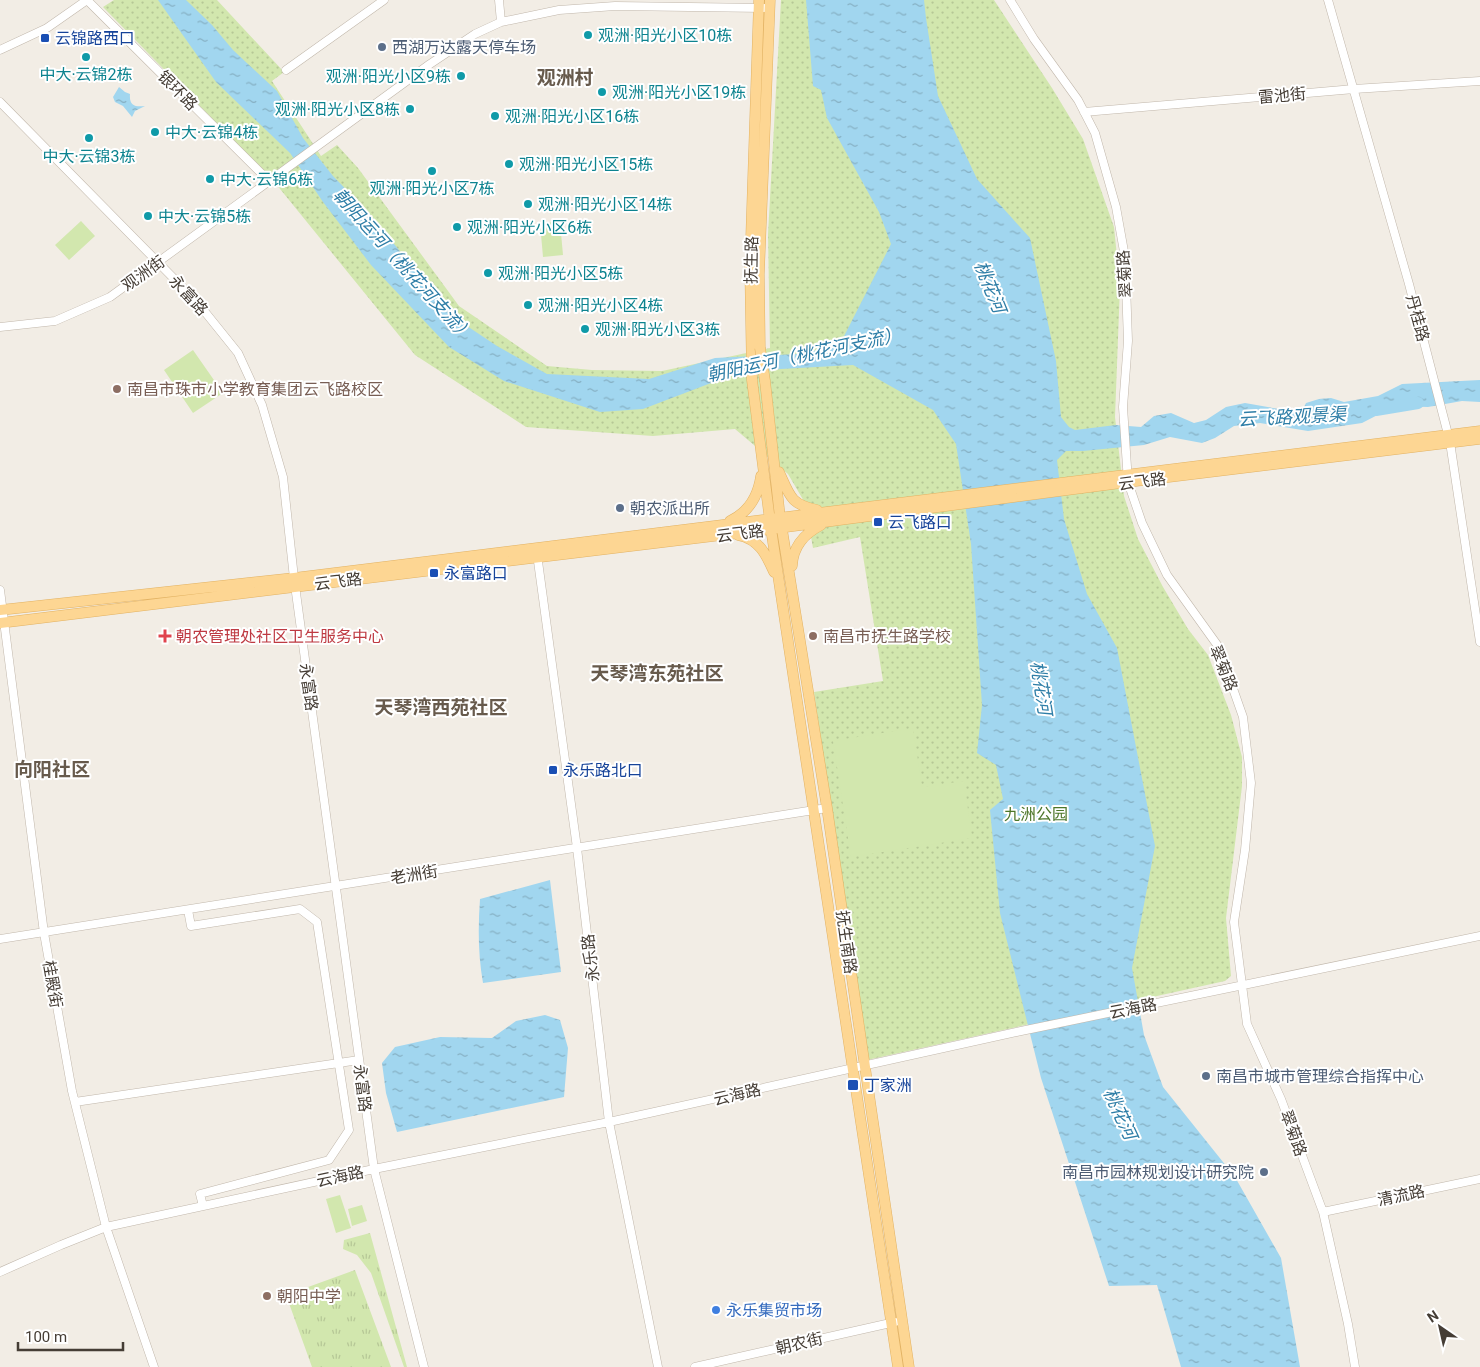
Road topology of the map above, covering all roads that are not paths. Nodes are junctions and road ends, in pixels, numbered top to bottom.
1 (87, 0) edge
2 (384, 0) edge
3 (499, 0) edge
4 (1010, 0) edge
5 (1328, 0) edge
6 (615, 3) edge
7 (764, 4) edge
8 (501, 22) junction
9 (0, 50) edge
10 (286, 70) dead end
11 (1480, 82) edge
12 (1354, 89) junction
13 (0, 102) edge
14 (1084, 112) junction
15 (269, 181) junction
16 (158, 263) junction
17 (0, 327) edge
18 (756, 347) junction
19 (1480, 431) edge
20 (1449, 439) junction
21 (1480, 439) edge
22 (774, 464) junction
23 (763, 466) junction
24 (1128, 478) junction
25 (1069, 486) junction
26 (823, 512) junction
27 (828, 522) junction
28 (776, 523) junction
29 (724, 524) junction
30 (732, 534) junction
31 (536, 552) junction
32 (295, 582) junction
33 (791, 584) junction
34 (780, 585) junction
35 (0, 590) edge
36 (1, 610) edge
37 (2, 622) edge
38 (1480, 642) edge
39 (827, 808) junction
40 (814, 811) junction
41 (577, 848) junction
42 (337, 886) junction
43 (188, 910) junction
44 (44, 933) junction
45 (1480, 936) edge
46 (0, 939) edge
47 (1242, 986) junction
48 (359, 1060) junction
49 (338, 1063) junction
50 (865, 1065) junction
51 (854, 1067) junction
52 (74, 1102) junction
53 (609, 1122) junction
54 (374, 1169) junction
55 (1480, 1179) edge
56 (203, 1206) junction
57 (1323, 1212) junction
58 (106, 1227) junction
59 (0, 1272) edge
60 (902, 1321) junction
61 (891, 1322) junction
62 (154, 1367) edge
63 (424, 1367) edge
64 (658, 1367) edge
65 (695, 1367) edge
66 (898, 1367) edge
67 (909, 1367) edge
68 (1354, 1367) edge

1 - 9 street
1 - 15 street, 银环路
2 - 10 street
3 - 8 street
4 - 14 street, 翠菊路
5 - 12 street, 丹桂路
6 - 7 street, 观洲街
6 - 8 street, 观洲街
7 - 18 main road, 抚生路
8 - 15 street, 观洲街
11 - 12 street, 雷池街
12 - 14 street, 雷池街
12 - 20 street, 丹桂路
13 - 16 street, 永富路
14 - 24 street, 翠菊路
15 - 16 street, 观洲街
16 - 17 street, 观洲街
16 - 32 street, 永富路
18 - 22 main road, 抚生路, bridge
18 - 23 main road, 抚生路
19 - 20 main road, 云飞路
20 - 21 main road, 云飞路
20 - 24 main road, 云飞路
20 - 38 street, 丹桂路
22 - 26 main road
22 - 28 main road, 抚生路
23 - 28 main road, 抚生路
23 - 29 main road
24 - 25 main road, 云飞路
24 - 47 street, 翠菊路
25 - 26 main road, 云飞路
25 - 27 main road, 云飞路
26 - 28 main road, 云飞路
27 - 28 main road, 云飞路
27 - 33 main road
28 - 29 main road, 云飞路
28 - 30 main road, 云飞路
28 - 33 main road, 抚生南路
28 - 34 main road, 抚生南路
29 - 31 main road, 云飞路
30 - 31 main road, 云飞路
30 - 34 main road
31 - 32 main road, 云飞路
31 - 41 street, 永乐路
32 - 36 main road, 云飞路
32 - 37 main road, 云飞路
32 - 42 street, 永富路
33 - 39 main road, 抚生南路
34 - 40 main road, 抚生南路
35 - 36 street, 桂殿街
36 - 37 street, 桂殿街
37 - 44 street, 桂殿街
39 - 40 street, 老洲街
39 - 50 main road, 抚生南路
40 - 41 street, 老洲街
40 - 51 main road, 抚生南路
41 - 42 street, 老洲街
41 - 53 street, 永乐路
42 - 43 street, 老洲街
42 - 48 street, 永富路
43 - 44 street, 老洲街
43 - 49 street
44 - 46 street, 老洲街
44 - 52 street, 桂殿街
45 - 47 street, 云海路
47 - 50 street, 云海路
47 - 57 street, 翠菊路
48 - 49 street
48 - 54 street, 永富路
49 - 52 street
49 - 56 street
50 - 51 street, 云海路
50 - 60 main road, 抚生南路
51 - 53 street, 云海路
51 - 61 main road, 抚生南路
52 - 58 street, 桂殿街
53 - 54 street, 云海路
53 - 64 street, 永乐路
54 - 56 street, 云海路
54 - 63 street, 永富路
55 - 57 street, 清流路
56 - 58 street, 云海路
57 - 68 street, 翠菊路
58 - 59 street, 云海路
58 - 62 street, 桂殿街
60 - 61 street, 朝农街
60 - 67 main road, 抚生南路
61 - 65 street, 朝农街
61 - 66 main road, 抚生南路

